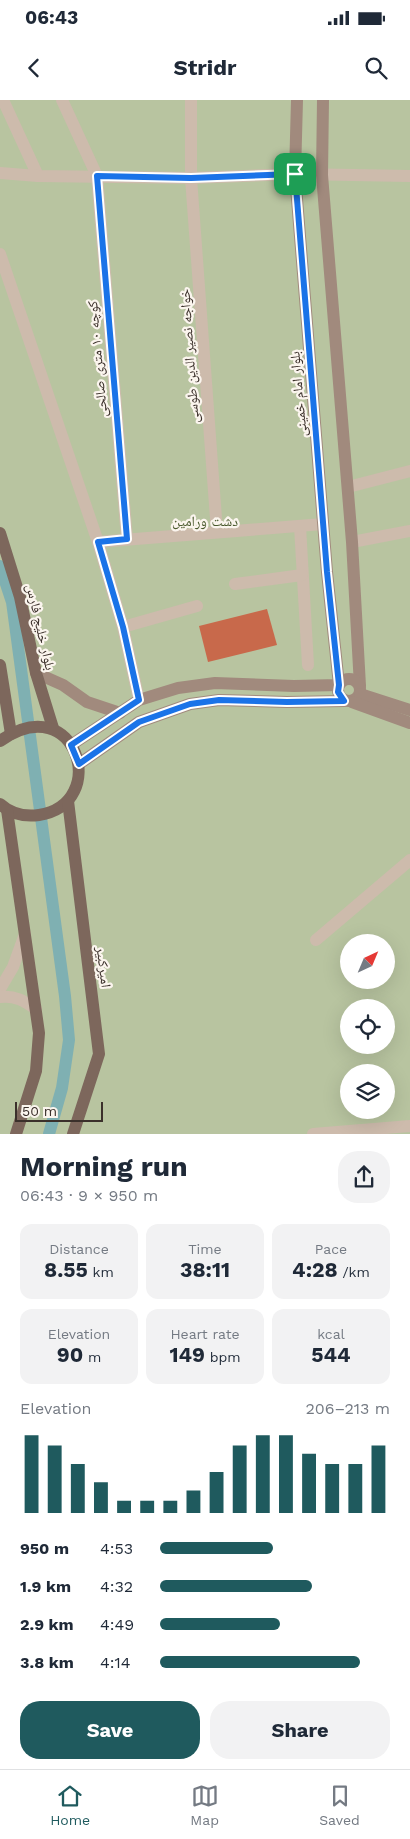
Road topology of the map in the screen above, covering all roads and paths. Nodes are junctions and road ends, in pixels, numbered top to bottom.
1 (2, 100) edge
2 (62, 100) edge
3 (191, 100) edge
4 (297, 100) edge
5 (323, 100) edge
6 (0, 173) edge
7 (295, 174) junction
8 (322, 175) junction
9 (38, 176) junction
10 (97, 176) junction
11 (410, 176) edge
12 (191, 178) junction
13 (0, 254) edge
14 (410, 471) edge
15 (348, 487) junction
16 (323, 524) junction
17 (300, 526) junction
18 (410, 531) edge
19 (217, 532) junction
20 (0, 533) edge
21 (127, 539) junction
22 (98, 542) junction
23 (352, 542) junction
24 (302, 575) junction
25 (235, 584) dead end
26 (197, 606) dead end
27 (123, 627) junction
28 (0, 665) edge
29 (308, 665) dead end
30 (36, 673) junction
31 (339, 685) junction
32 (354, 696) junction
33 (139, 700) junction
34 (410, 710) edge
35 (120, 713) junction
36 (410, 723) edge
37 (53, 728) junction
38 (11, 734) junction
39 (0, 741) edge
40 (71, 745) junction
41 (79, 764) junction
42 (68, 801) junction
43 (4, 807) edge
44 (410, 860) edge
45 (25, 934) junction
46 (316, 940) dead end
47 (0, 989) edge
48 (0, 997) edge
49 (36, 1009) junction
50 (410, 1126) edge
51 (16, 1134) edge
52 (73, 1134) edge
53 (313, 1134) edge

1 - 9 street
2 - 10 street
3 - 12 street, خواجه نصیر الدین طوسی
4 - 7 main road, بلوار امام خمینی
5 - 8 main road
6 - 9 street
7 - 8 street
7 - 12 street
7 - 16 main road, بلوار امام خمینی
8 - 11 street
8 - 15 main road
9 - 10 street
10 - 12 street
10 - 21 street, کوچه ۱۰ متری صالحی
12 - 19 street, خواجه نصیر الدین طوسی
13 - 22 street
14 - 15 street
15 - 23 main road
16 - 17 street
16 - 31 main road, بلوار امام خمینی
17 - 19 street
17 - 24 street
18 - 23 street
19 - 21 street
20 - 30 main road, بلوار خلیج فارس
21 - 22 street
22 - 27 street
23 - 32 main road
24 - 25 street
24 - 29 street
26 - 27 street
27 - 33 street
28 - 38 main road
30 - 35 main road
30 - 37 main road, بلوار خلیج فارس
31 - 32 main road, بلوار امام خمینی
31 - 32 main road
31 - 33 main road
32 - 34 main road
32 - 36 main road
32 - 41 main road
33 - 35 main road
35 - 40 main road
37 - 38 main road
37 - 40 main road
38 - 39 main road
40 - 41 main road
41 - 42 main road
42 - 43 main road
42 - 52 main road, امیرکبیر
43 - 45 main road
44 - 46 street
45 - 47 street
45 - 49 main road
48 - 49 street
49 - 51 main road
50 - 53 street

